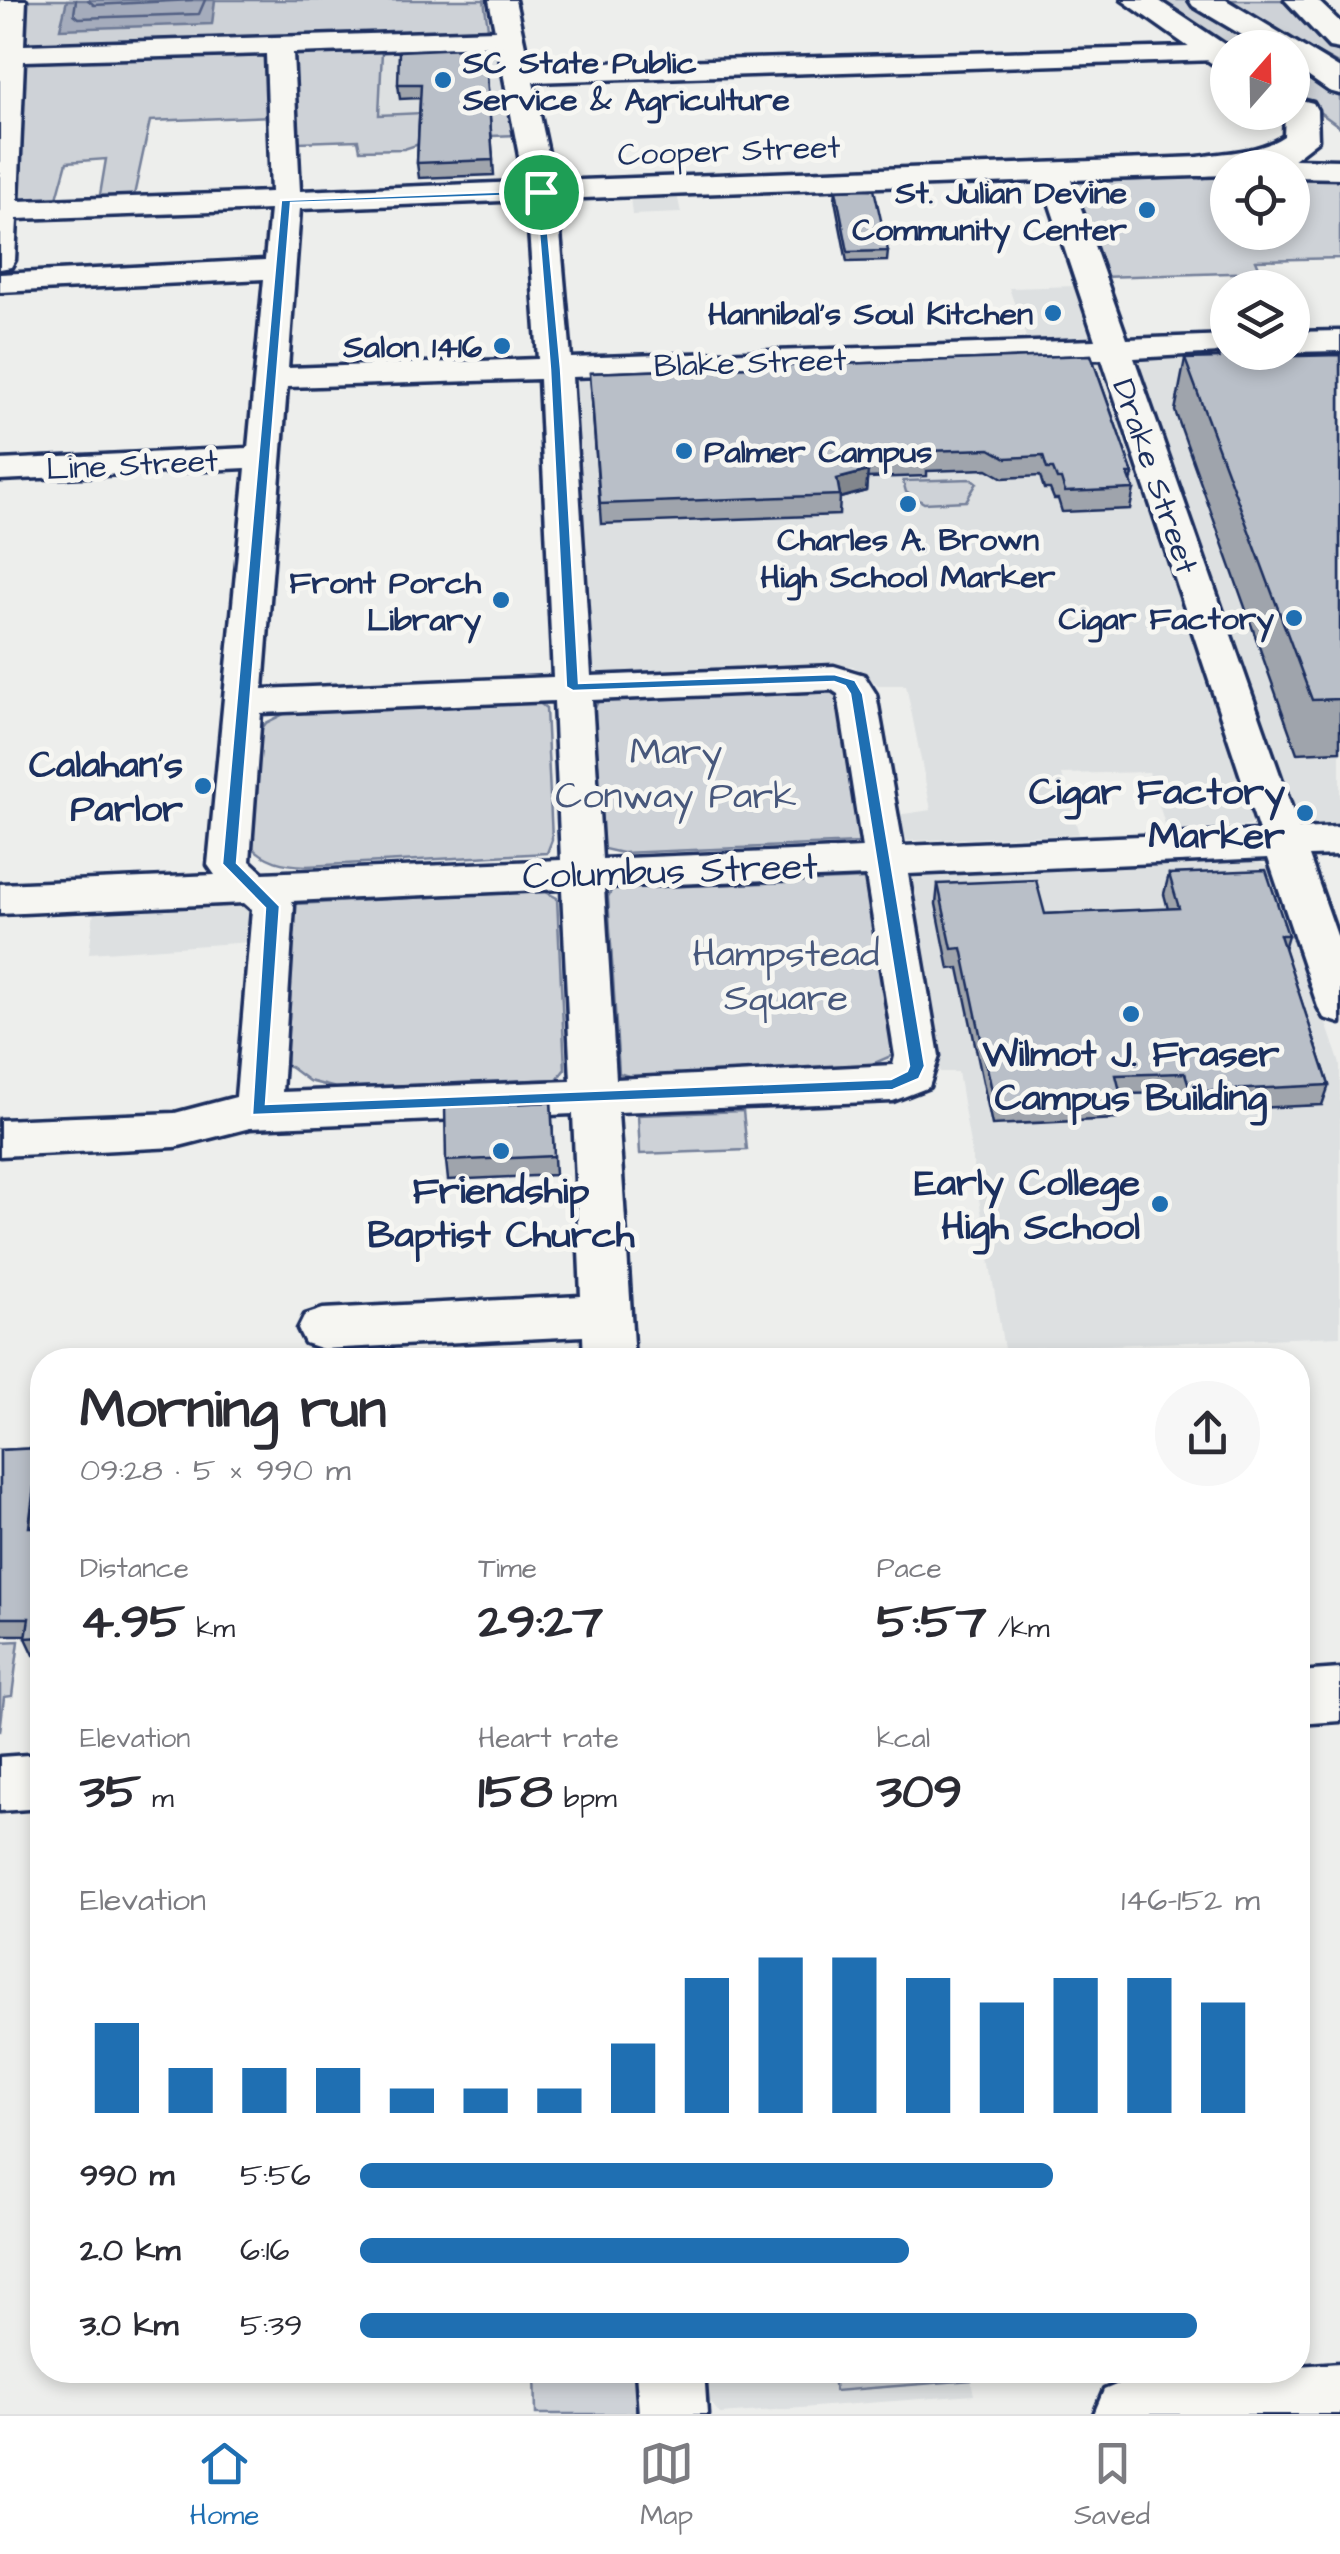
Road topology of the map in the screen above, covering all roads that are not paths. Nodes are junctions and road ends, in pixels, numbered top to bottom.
1 (12, 0) edge
2 (502, 0) edge
3 (1137, 0) edge
4 (1204, 0) edge
5 (1300, 0) edge
6 (1257, 30) edge
7 (1337, 37) edge
8 (510, 38) junction
9 (279, 46) junction
10 (1210, 48) edge
11 (4, 54) edge
12 (1210, 56) edge
13 (1310, 63) edge
14 (518, 74) junction
15 (1340, 84) edge
16 (1304, 130) edge
17 (1201, 166) junction
18 (1340, 169) edge
19 (1054, 172) junction
20 (541, 192) junction
21 (286, 200) junction
22 (2, 211) edge
23 (0, 260) edge
24 (280, 269) junction
25 (0, 283) edge
26 (1340, 341) edge
27 (1310, 342) edge
28 (1210, 345) edge
29 (1112, 348) junction
30 (556, 369) junction
31 (272, 378) junction
32 (265, 456) junction
33 (0, 470) edge
34 (573, 687) junction
35 (242, 702) junction
36 (1340, 842) edge
37 (1284, 843) junction
38 (884, 862) junction
39 (582, 873) junction
40 (254, 888) junction
41 (0, 899) edge
42 (1340, 1007) edge
43 (594, 1096) junction
44 (258, 1110) junction
45 (0, 1138) edge
46 (322, 1329) dead end
47 (608, 1338) edge
48 (1340, 1695) edge
49 (1310, 1697) edge
50 (30, 1782) edge
51 (0, 1784) edge
52 (671, 2383) edge
53 (1340, 2397) edge
54 (673, 2414) edge
55 (1128, 2414) edge

1 - 11 street
2 - 8 street
3 - 10 main road
4 - 6 main road
5 - 7 main road
8 - 9 street
8 - 14 street
9 - 11 street
9 - 21 street
11 - 22 street
12 - 14 street
13 - 15 main road
14 - 20 street
16 - 17 main road
17 - 18 street, Cooper Street
17 - 19 street, Cooper Street
19 - 20 street, Cooper Street
19 - 29 street, Drake Street
20 - 21 street, Cooper Street
20 - 30 street
21 - 22 street, Cooper Street
21 - 24 street
22 - 23 street
24 - 25 street
24 - 31 street
26 - 27 street
28 - 29 street, Blake Street
29 - 30 street, Blake Street
29 - 37 street, Drake Street
30 - 31 street, Blake Street
30 - 34 street
31 - 32 street
32 - 33 street, Line Street
32 - 35 street
34 - 35 street
34 - 38 street
34 - 39 street
35 - 40 street
36 - 37 street, Columbus Street
37 - 38 street, Columbus Street
37 - 42 street, Drake Street
38 - 39 street, Columbus Street
38 - 43 street
39 - 40 street, Columbus Street
39 - 43 street
40 - 41 street, Columbus Street
40 - 44 street
43 - 44 street
43 - 47 street
44 - 45 street
46 - 47 street
48 - 49 street
50 - 51 street
52 - 54 street
53 - 55 street

